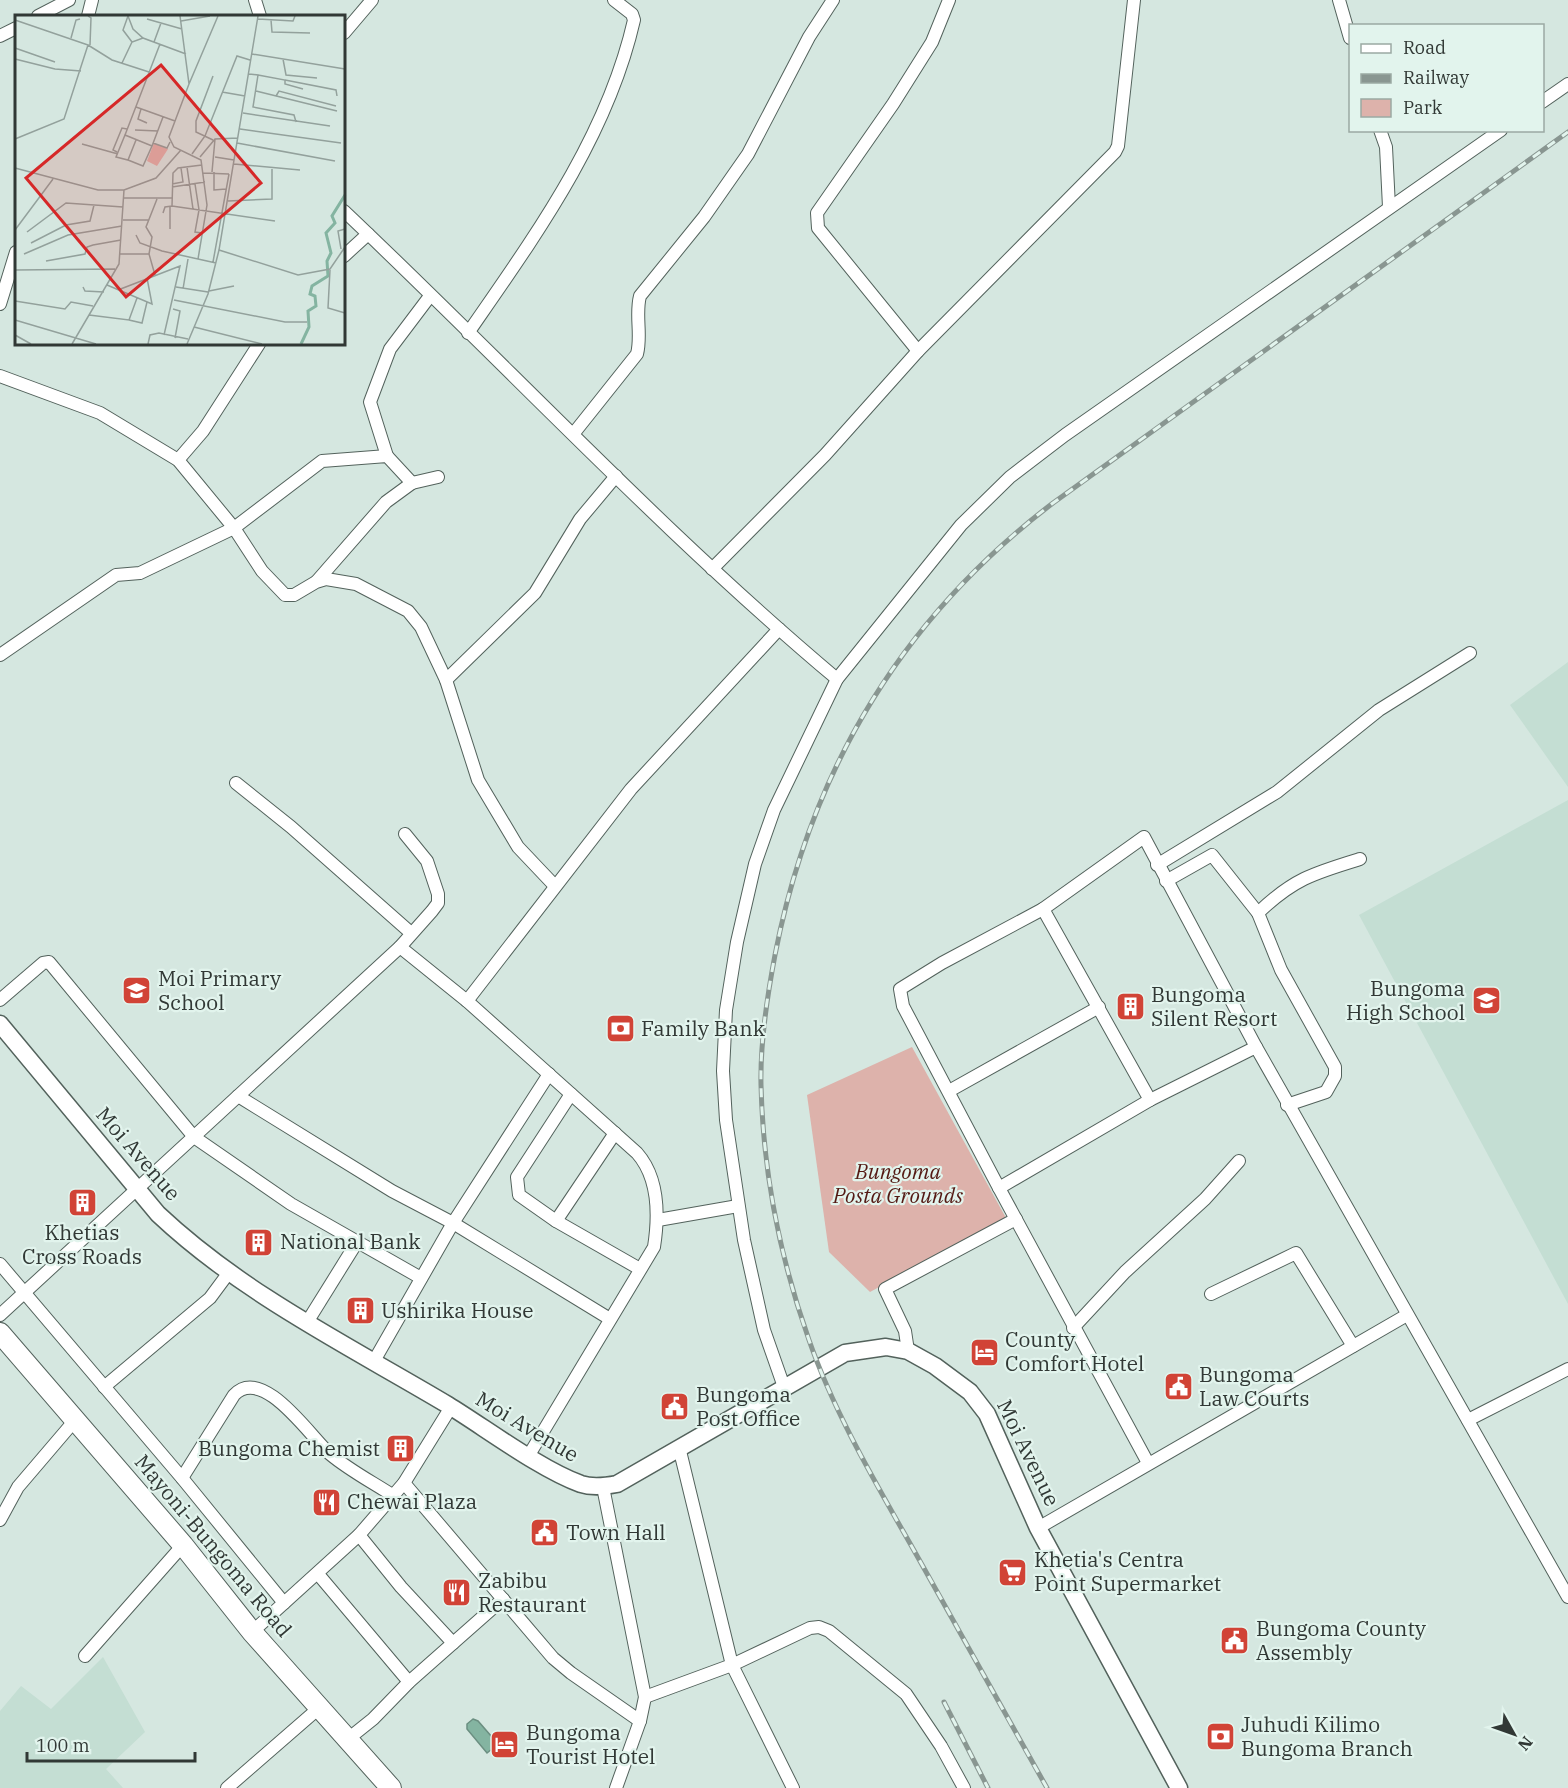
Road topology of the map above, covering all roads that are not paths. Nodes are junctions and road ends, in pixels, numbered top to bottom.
1 (69, 0) edge
2 (92, 0) edge
3 (255, 0) edge
4 (372, 0) edge
5 (614, 0) edge
6 (834, 0) edge
7 (949, 0) edge
8 (1134, 0) edge
9 (1339, 0) edge
10 (40, 15) edge
11 (88, 15) edge
12 (261, 15) edge
13 (15, 28) edge
14 (345, 32) edge
15 (1349, 35) edge
16 (0, 36) edge
17 (1568, 84) edge
18 (1544, 101) edge
19 (1381, 132) edge
20 (1498, 132) edge
21 (1389, 207) junction
22 (345, 212) edge
23 (368, 234) junction
24 (15, 255) edge
25 (345, 255) edge
26 (2, 290) edge
27 (430, 296) junction
28 (0, 304) edge
29 (468, 333) junction
30 (258, 345) edge
31 (918, 351) junction
32 (0, 376) edge
33 (574, 433) junction
34 (387, 456) junction
35 (178, 460) junction
36 (616, 476) junction
37 (438, 477) dead end
38 (412, 483) junction
39 (234, 528) junction
40 (712, 569) junction
41 (316, 582) junction
42 (779, 629) junction
43 (1470, 653) dead end
44 (0, 655) edge
45 (837, 679) junction
46 (446, 680) junction
47 (236, 783) dead end
48 (405, 834) dead end
49 (1360, 859) dead end
50 (1157, 865) junction
51 (1166, 881) junction
52 (554, 885) junction
53 (1043, 909) junction
54 (1258, 913) junction
55 (411, 933) junction
56 (400, 947) junction
57 (0, 1000) edge
58 (467, 1001) junction
59 (1100, 1007) junction
60 (0, 1024) edge
61 (1256, 1047) junction
62 (549, 1074) junction
63 (949, 1091) junction
64 (571, 1094) junction
65 (238, 1096) junction
66 (1150, 1100) junction
67 (1287, 1104) junction
68 (615, 1133) junction
69 (194, 1137) junction
70 (1239, 1161) dead end
71 (137, 1188) junction
72 (999, 1188) junction
73 (738, 1206) junction
74 (1016, 1219) junction
75 (658, 1220) junction
76 (556, 1221) junction
77 (453, 1223) junction
78 (357, 1242) junction
79 (0, 1264) edge
80 (640, 1269) junction
81 (230, 1270) junction
82 (421, 1278) junction
83 (23, 1291) junction
84 (1211, 1294) dead end
85 (0, 1315) edge
86 (1407, 1315) junction
87 (610, 1319) junction
88 (306, 1324) junction
89 (1073, 1328) junction
90 (0, 1333) edge
91 (1353, 1346) junction
92 (908, 1351) junction
93 (374, 1361) junction
94 (1568, 1369) edge
95 (104, 1387) junction
96 (784, 1387) junction
97 (451, 1407) junction
98 (76, 1419) junction
99 (1468, 1420) junction
100 (679, 1448) junction
101 (528, 1455) junction
102 (1148, 1464) junction
103 (182, 1478) junction
104 (404, 1483) junction
105 (603, 1487) junction
106 (392, 1495) junction
107 (0, 1520) edge
108 (1038, 1528) junction
109 (359, 1535) junction
110 (183, 1545) junction
111 (318, 1574) junction
112 (1568, 1597) edge
113 (503, 1599) junction
114 (284, 1604) junction
115 (252, 1632) junction
116 (453, 1644) junction
117 (85, 1656) dead end
118 (732, 1665) junction
119 (409, 1682) junction
120 (645, 1697) junction
121 (319, 1708) junction
122 (640, 1721) junction
123 (348, 1739) junction
124 (226, 1788) edge
125 (391, 1788) edge
126 (616, 1788) edge
127 (794, 1788) edge
128 (964, 1788) edge
129 (1179, 1788) edge

1 - 10 street
2 - 11 street
3 - 12 street
4 - 14 street
5 - 29 street
6 - 33 street
7 - 31 street
8 - 31 street
9 - 15 street
13 - 16 street
17 - 18 street
19 - 21 street
20 - 21 street
21 - 45 street
22 - 23 street
23 - 25 street
23 - 27 street
24 - 26 street
26 - 28 street
27 - 29 street
27 - 34 street
29 - 33 street
30 - 35 street
31 - 40 street
32 - 35 street
33 - 36 street
34 - 38 street
34 - 39 street
35 - 39 street
36 - 40 street
36 - 46 street
37 - 38 street
38 - 41 street
39 - 41 street
39 - 44 street
40 - 42 street
41 - 46 street
42 - 45 street
42 - 52 street
43 - 50 street
45 - 73 street
46 - 52 street
47 - 55 street
48 - 55 street
49 - 54 street
50 - 51 street
50 - 53 street
51 - 54 street
51 - 61 street
52 - 58 street
53 - 59 street
53 - 63 street
54 - 67 street
55 - 56 street
56 - 58 street
56 - 65 street
57 - 69 street
58 - 62 street
59 - 63 street
59 - 66 street
60 - 71 street, Moi Avenue
61 - 66 street
61 - 67 street
62 - 64 street
62 - 77 street
63 - 72 street
64 - 68 street
64 - 76 street
65 - 69 street
65 - 77 street
66 - 72 street
67 - 86 street
68 - 75 street
68 - 76 street
69 - 71 street
69 - 78 street
70 - 89 street
71 - 81 street, Moi Avenue
71 - 83 street
72 - 74 street
73 - 75 street
73 - 96 street
74 - 89 street
74 - 92 street
75 - 80 street
76 - 80 street
77 - 82 street
77 - 87 street
78 - 82 street
78 - 88 street
79 - 83 street
80 - 87 street
81 - 88 street, Moi Avenue
81 - 95 street
82 - 93 street
83 - 85 street
83 - 95 street
84 - 91 street
86 - 91 street
86 - 99 street
87 - 101 street
88 - 93 street, Moi Avenue
89 - 102 street
90 - 98 main road, Mayoni-Bungoma Road
91 - 102 street
92 - 96 street, Moi Avenue
92 - 108 street, Moi Avenue
93 - 97 street, Moi Avenue
94 - 99 street
95 - 103 street
96 - 100 street, Moi Avenue
97 - 101 street, Moi Avenue
97 - 104 street
98 - 107 street
98 - 110 main road, Mayoni-Bungoma Road
99 - 112 street
100 - 105 street, Moi Avenue
100 - 118 street
101 - 105 street, Moi Avenue
102 - 108 street
103 - 106 street
103 - 114 street
104 - 106 street
104 - 113 street
105 - 120 street
106 - 109 street
108 - 129 street, Moi Avenue
109 - 111 street
109 - 116 street
110 - 115 main road, Mayoni-Bungoma Road
110 - 117 street
111 - 114 street
111 - 119 street
113 - 116 street
113 - 122 street
114 - 115 street
115 - 121 main road, Mayoni-Bungoma Road
116 - 119 street
118 - 120 street
118 - 127 street
118 - 128 street
119 - 123 street
120 - 122 street
121 - 123 main road, Mayoni-Bungoma Road
121 - 124 street
122 - 126 street
123 - 125 main road, Mayoni-Bungoma Road

